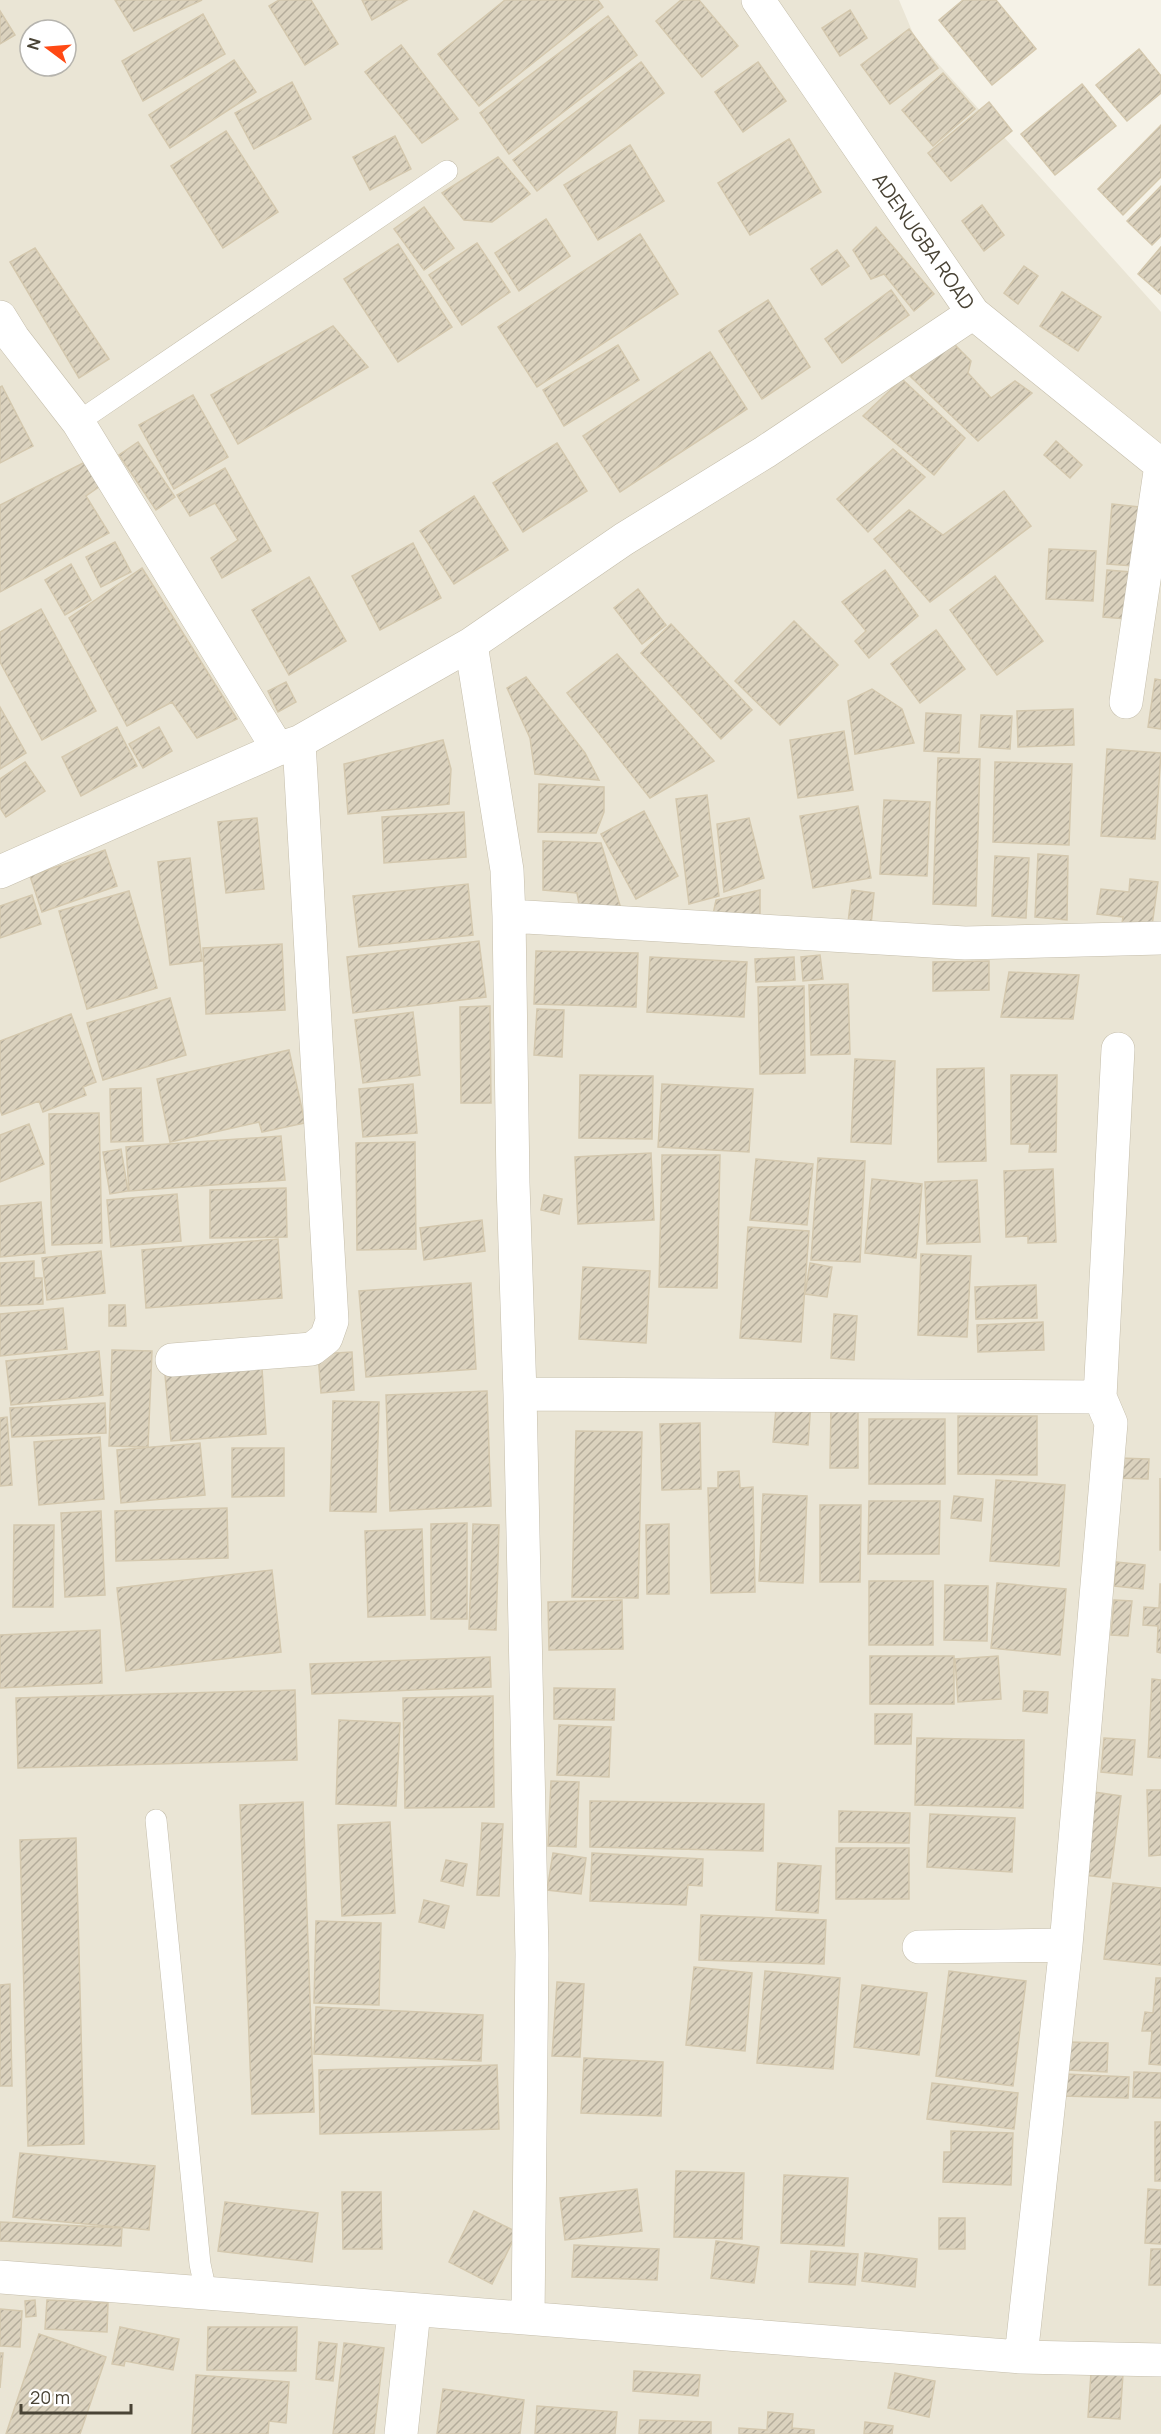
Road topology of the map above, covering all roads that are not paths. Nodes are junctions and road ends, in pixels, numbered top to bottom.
1 (758, 0) edge
2 (447, 171) dead end
3 (974, 313) junction
4 (4, 333) edge
5 (78, 422) junction
6 (1161, 465) edge
7 (471, 644) junction
8 (1126, 702) dead end
9 (288, 746) junction
10 (0, 872) edge
11 (509, 916) junction
12 (1161, 938) edge
13 (1118, 1049) dead end
14 (172, 1360) dead end
15 (520, 1394) junction
16 (1100, 1397) junction
17 (156, 1820) dead end
18 (1066, 1945) junction
19 (919, 1947) dead end
20 (0, 2277) edge
21 (206, 2292) junction
22 (414, 2311) junction
23 (528, 2317) junction
24 (1021, 2357) junction
25 (1161, 2360) edge
26 (401, 2434) edge

1 - 3 street, ADENUGBA ROAD
2 - 5 lane
3 - 6 street, ADENUGBA ROAD
3 - 7 street
4 - 5 street
5 - 9 street
6 - 8 street
7 - 9 street
7 - 11 street
9 - 10 street
9 - 14 street
11 - 12 street
11 - 15 street
13 - 16 street
15 - 16 street
15 - 23 street
16 - 18 street
17 - 21 lane
18 - 19 street
18 - 24 street
20 - 21 street
21 - 22 street
22 - 23 street
22 - 26 street
23 - 24 street
24 - 25 street

